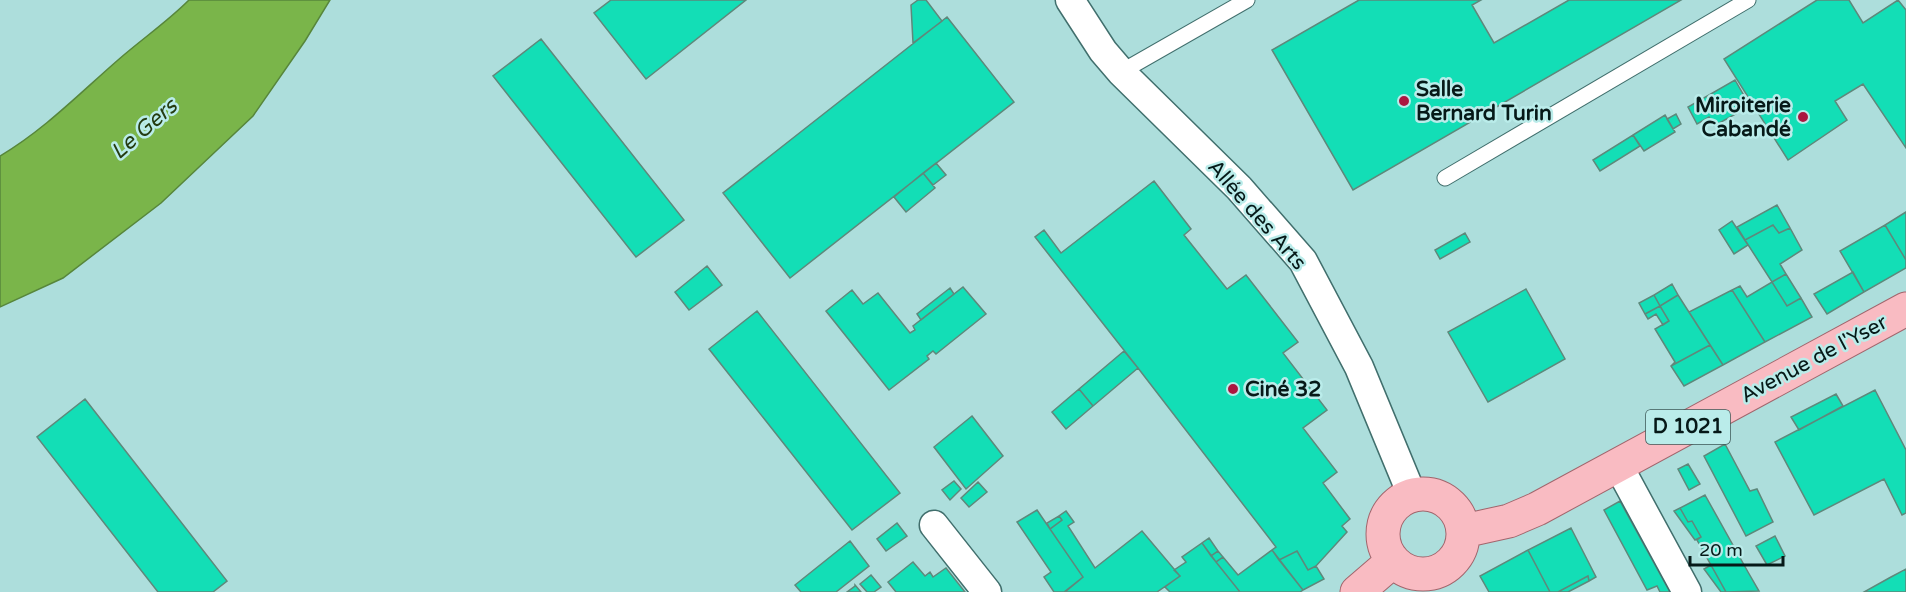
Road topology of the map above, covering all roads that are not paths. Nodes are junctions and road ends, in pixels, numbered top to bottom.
1 (1070, 0) edge
2 (1247, 0) edge
3 (1748, 0) edge
4 (1121, 72) junction
5 (1445, 178) dead end
6 (1906, 309) edge
7 (1618, 465) junction
8 (1412, 495) junction
9 (934, 525) dead end
10 (1464, 531) junction
11 (1394, 561) junction
12 (987, 592) edge
13 (1357, 592) edge
14 (1687, 592) edge

1 - 4 street, Allée des Arts
2 - 4 lane
3 - 5 lane
4 - 8 street, Allée des Arts
6 - 7 main road, Avenue de l'Yser / D 1021
7 - 10 main road, Avenue de l'Yser / D 1021
7 - 14 street
8 - 10 main road
8 - 11 main road
9 - 12 street
10 - 11 main road
11 - 13 main road

